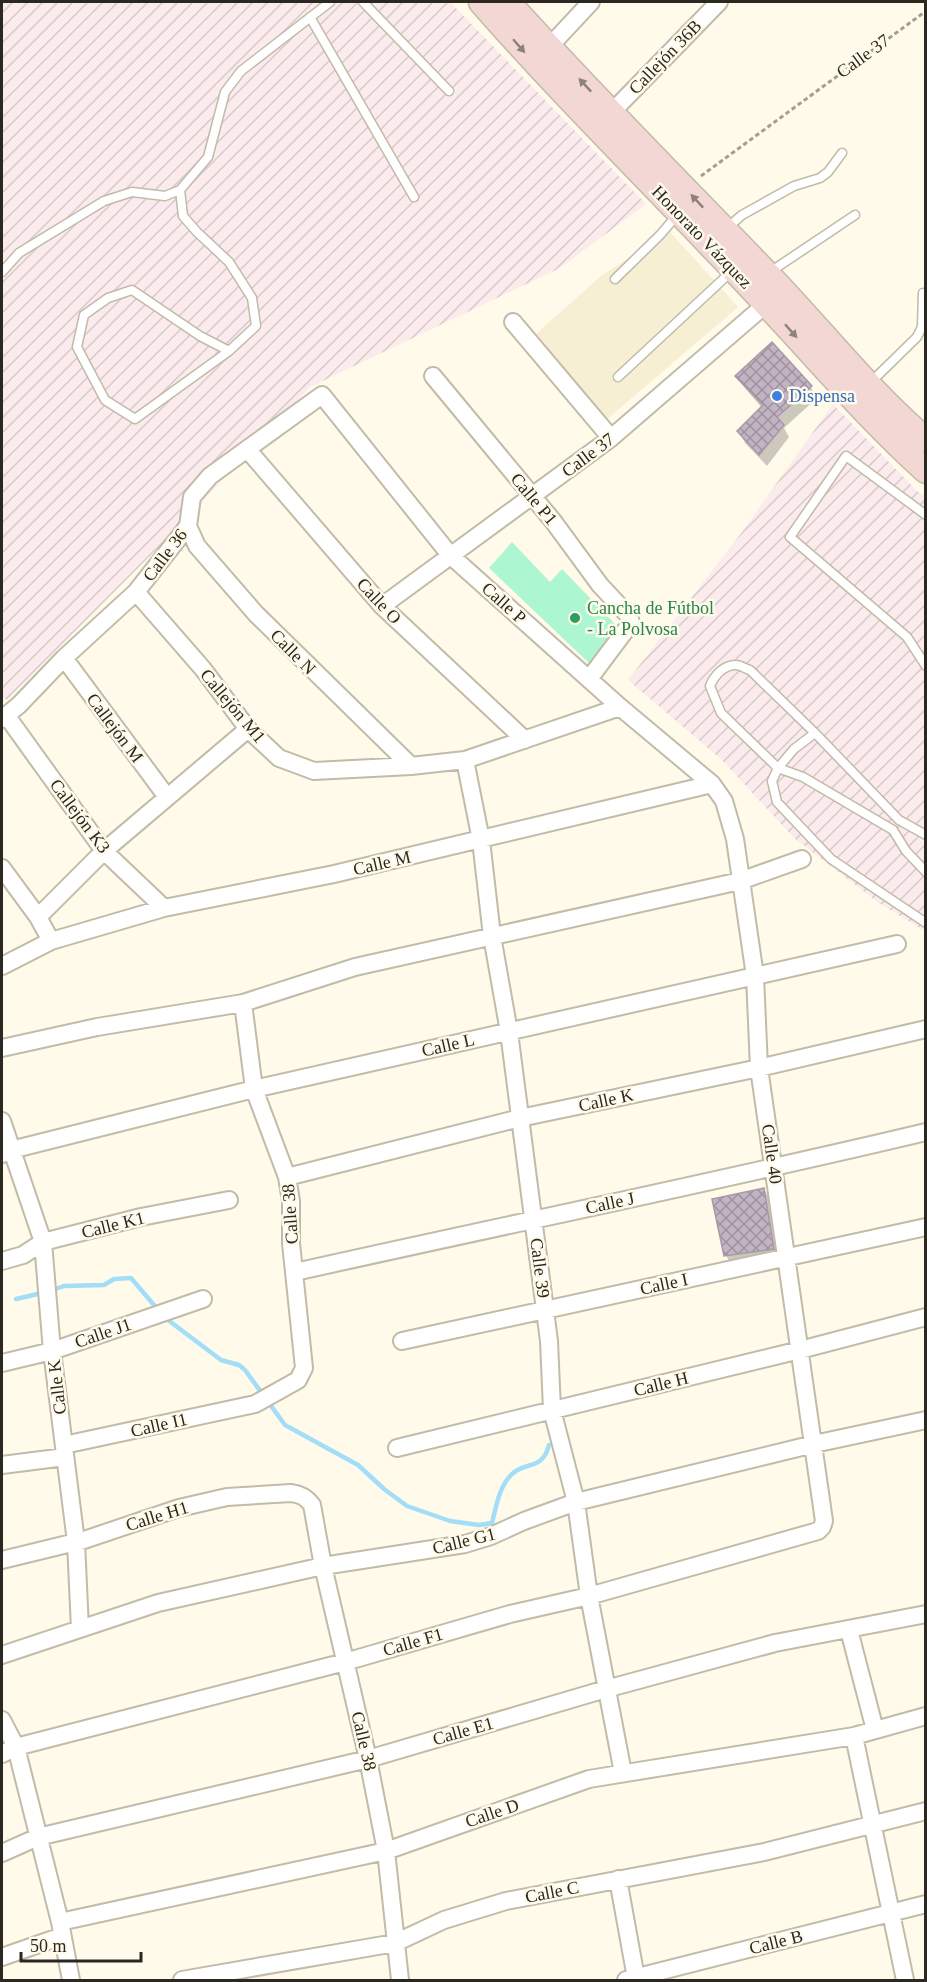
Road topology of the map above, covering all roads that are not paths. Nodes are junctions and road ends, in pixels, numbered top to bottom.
1 (330, 2) edge
2 (363, 2) edge
3 (481, 2) edge
4 (508, 2) edge
5 (591, 2) edge
6 (719, 2) edge
7 (309, 17) junction
8 (549, 47) junction
9 (449, 91) dead end
10 (612, 125) junction
11 (842, 153) dead end
12 (180, 190) junction
13 (414, 198) dead end
14 (678, 213) junction
15 (855, 215) dead end
16 (725, 230) junction
17 (734, 270) junction
18 (2, 272) edge
19 (767, 273) junction
20 (615, 279) dead end
21 (923, 293) dead end
22 (775, 297) junction
23 (513, 322) dead end
24 (229, 351) junction
25 (433, 376) dead end
26 (618, 377) dead end
27 (868, 384) junction
28 (322, 395) joint
29 (924, 437) edge
30 (611, 438) junction
31 (247, 449) junction
32 (926, 471) edge
33 (531, 496) junction
34 (926, 515) edge
35 (188, 526) junction
36 (450, 555) junction
37 (136, 592) junction
38 (382, 606) junction
39 (63, 658) junction
40 (926, 666) edge
41 (589, 679) junction
42 (620, 707) junction
43 (3, 714) edge
44 (248, 729) junction
45 (815, 733) junction
46 (525, 740) junction
47 (465, 760) junction
48 (411, 766) junction
49 (778, 768) junction
50 (712, 784) junction
51 (167, 797) junction
52 (926, 835) edge
53 (481, 840) junction
54 (104, 851) junction
55 (802, 859) dead end
56 (2, 868) edge
57 (926, 872) edge
58 (740, 881) junction
59 (164, 908) junction
60 (38, 917) junction
61 (926, 923) edge
62 (492, 936) junction
63 (51, 941) junction
64 (897, 944) dead end
65 (2, 966) edge
66 (755, 976) junction
67 (243, 1004) junction
68 (926, 1029) edge
69 (509, 1032) junction
70 (2, 1048) edge
71 (759, 1068) junction
72 (254, 1089) junction
73 (520, 1118) junction
74 (2, 1121) edge
75 (926, 1132) edge
76 (7, 1152) edge
77 (774, 1168) junction
78 (287, 1177) junction
79 (229, 1200) dead end
80 (533, 1219) junction
81 (926, 1227) edge
82 (43, 1242) junction
83 (787, 1258) junction
84 (2, 1261) edge
85 (295, 1272) junction
86 (203, 1299) dead end
87 (545, 1310) junction
88 (926, 1317) edge
89 (402, 1341) dead end
90 (800, 1350) junction
91 (52, 1351) junction
92 (2, 1363) edge
93 (255, 1404) joint
94 (552, 1410) junction
95 (926, 1420) edge
96 (814, 1444) junction
97 (397, 1448) dead end
98 (64, 1451) junction
99 (2, 1466) edge
100 (576, 1502) junction
101 (312, 1504) joint
102 (822, 1527) joint
103 (76, 1542) junction
104 (2, 1560) edge
105 (322, 1566) junction
106 (589, 1596) junction
107 (926, 1614) edge
108 (80, 1629) junction
109 (849, 1630) junction
110 (2, 1655) edge
111 (345, 1662) junction
112 (606, 1689) junction
113 (926, 1716) edge
114 (2, 1720) edge
115 (875, 1730) junction
116 (854, 1736) junction
117 (9, 1750) edge
118 (368, 1759) junction
119 (623, 1773) junction
120 (926, 1811) edge
121 (873, 1825) junction
122 (38, 1837) junction
123 (386, 1851) junction
124 (2, 1853) edge
125 (618, 1879) junction
126 (926, 1904) edge
127 (892, 1912) junction
128 (61, 1929) junction
129 (395, 1943) junction
130 (2, 1957) edge
131 (631, 1979) edge
132 (71, 1980) edge
133 (182, 1980) edge
134 (400, 1980) edge
135 (905, 1980) edge

1 - 7 lane
2 - 9 lane
3 -> 10 street, Honorato Vázquez
4 - 8 street, Honorato Vázquez
5 - 8 street
6 - 10 street, Callejón 36B
7 - 12 lane
7 - 13 lane
10 -> 8 street, Honorato Vázquez
10 - 14 street, Honorato Vázquez
16 -> 10 street, Honorato Vázquez
11 - 16 lane
12 - 18 lane
12 - 24 lane
14 - 17 street, Honorato Vázquez
14 - 20 lane
15 - 19 lane
16 - 19 street, Honorato Vázquez
17 - 22 street, Honorato Vázquez
17 - 26 lane
19 - 22 street, Honorato Vázquez
21 - 27 lane
22 - 27 street, Honorato Vázquez
22 - 30 street, Calle 37
22 -> 32 street, Honorato Vázquez
23 - 30 street
24 - 24 lane
25 - 33 street, Calle P1
27 - 29 street, Honorato Vázquez
28 - 31 street, Calle 36
28 - 36 street, Calle P
30 - 33 street, Calle 37
31 - 35 street, Calle 36
31 - 38 street, Calle O
33 - 36 street, Calle 37
33 - 41 street, Calle P1
34 - 40 lane
35 - 37 street, Calle 36
35 - 48 street, Calle N
36 - 38 street, Calle 37
36 - 41 street, Calle P
37 - 39 street, Calle 36
37 - 44 street, Callejón M1
38 - 46 street, Calle O
39 - 43 street, Calle 36
39 - 51 street, Callejón M
41 - 42 street, Calle P
42 - 46 street, Callejón M1
42 - 50 street, Calle P
43 - 54 street, Callejón K3
44 - 48 street, Callejón M1
44 - 51 street
45 - 49 lane
45 - 49 lane
45 - 52 lane
46 - 47 street, Callejón M1
47 - 48 street, Callejón M1
47 - 53 street, Calle 39
49 - 57 lane
49 - 61 lane
50 - 53 street, Calle M
50 - 58 street, Calle 40
51 - 54 street
53 - 59 street, Calle M
53 - 62 street, Calle 39
54 - 59 street, Callejón K3
54 - 60 street
55 - 58 street
56 - 60 street
58 - 62 street
58 - 66 street, Calle 40
59 - 63 street, Calle M
60 - 63 street
62 - 67 street
62 - 69 street, Calle 39
63 - 65 street, Calle M
64 - 66 street, Calle L
66 - 69 street, Calle L
66 - 71 street, Calle 40
67 - 70 street
67 - 72 street, Calle 38
68 - 71 street, Calle K
69 - 72 street, Calle L
69 - 73 street, Calle 39
71 - 73 street, Calle K
71 - 77 street, Calle 40
72 - 76 street, Calle L
72 - 78 street, Calle 38
73 - 78 street, Calle K
73 - 80 street, Calle 39
74 - 76 street, Calle K
75 - 77 street, Calle J
76 - 82 street, Calle K
77 - 80 street, Calle J
77 - 83 street, Calle 40
78 - 85 street, Calle 38
79 - 82 street, Calle K1
80 - 85 street, Calle J
80 - 87 street, Calle 39
81 - 83 street, Calle I
82 - 84 street, Calle K1
82 - 91 street, Calle K
83 - 87 street, Calle I
83 - 90 street, Calle 40
85 - 93 street, Calle 38
86 - 91 street, Calle J1
87 - 89 street, Calle I
87 - 94 street, Calle 39
88 - 90 street, Calle H
90 - 94 street, Calle H
90 - 96 street, Calle 40
91 - 92 street, Calle J1
91 - 98 street, Calle K
93 - 98 street, Calle I1
94 - 97 street, Calle H
94 - 100 street, Calle 39
95 - 96 street, Calle G1
96 - 100 street, Calle G1
96 - 102 street, Calle 40
98 - 99 street, Calle I1
98 - 103 street, Calle K
100 - 105 street, Calle G1
100 - 106 street, Calle 39
101 - 103 street, Calle H1
101 - 105 street, Calle 38
102 - 106 street, Calle F1
103 - 104 street, Calle H1
103 - 108 street, Calle K
105 - 108 street, Calle G1
105 - 111 street, Calle 38
106 - 111 street, Calle F1
106 - 112 street, Calle 39
107 - 109 street, Calle E1
108 - 110 street, Calle G1
109 - 112 street, Calle E1
109 - 115 street
111 - 117 street, Calle F1
111 - 118 street, Calle 38
112 - 118 street, Calle E1
112 - 119 street, Calle 39
113 - 115 street, Calle D
114 - 117 street
115 - 116 street, Calle D
116 - 119 street, Calle D
116 - 121 street
117 - 122 street
118 - 122 street, Calle E1
118 - 123 street, Calle 38
119 - 123 street, Calle D
120 - 121 street, Calle C
121 - 125 street, Calle C
121 - 127 street
122 - 124 street, Calle E1
122 - 128 street
123 - 128 street, Calle D
123 - 129 street, Calle 38
125 - 129 street, Calle C
125 - 131 street
126 - 127 street, Calle B
127 - 131 street, Calle B
127 - 135 street
128 - 130 street, Calle D
128 - 132 street
129 - 133 street, Calle C
129 - 134 street, Calle 38

